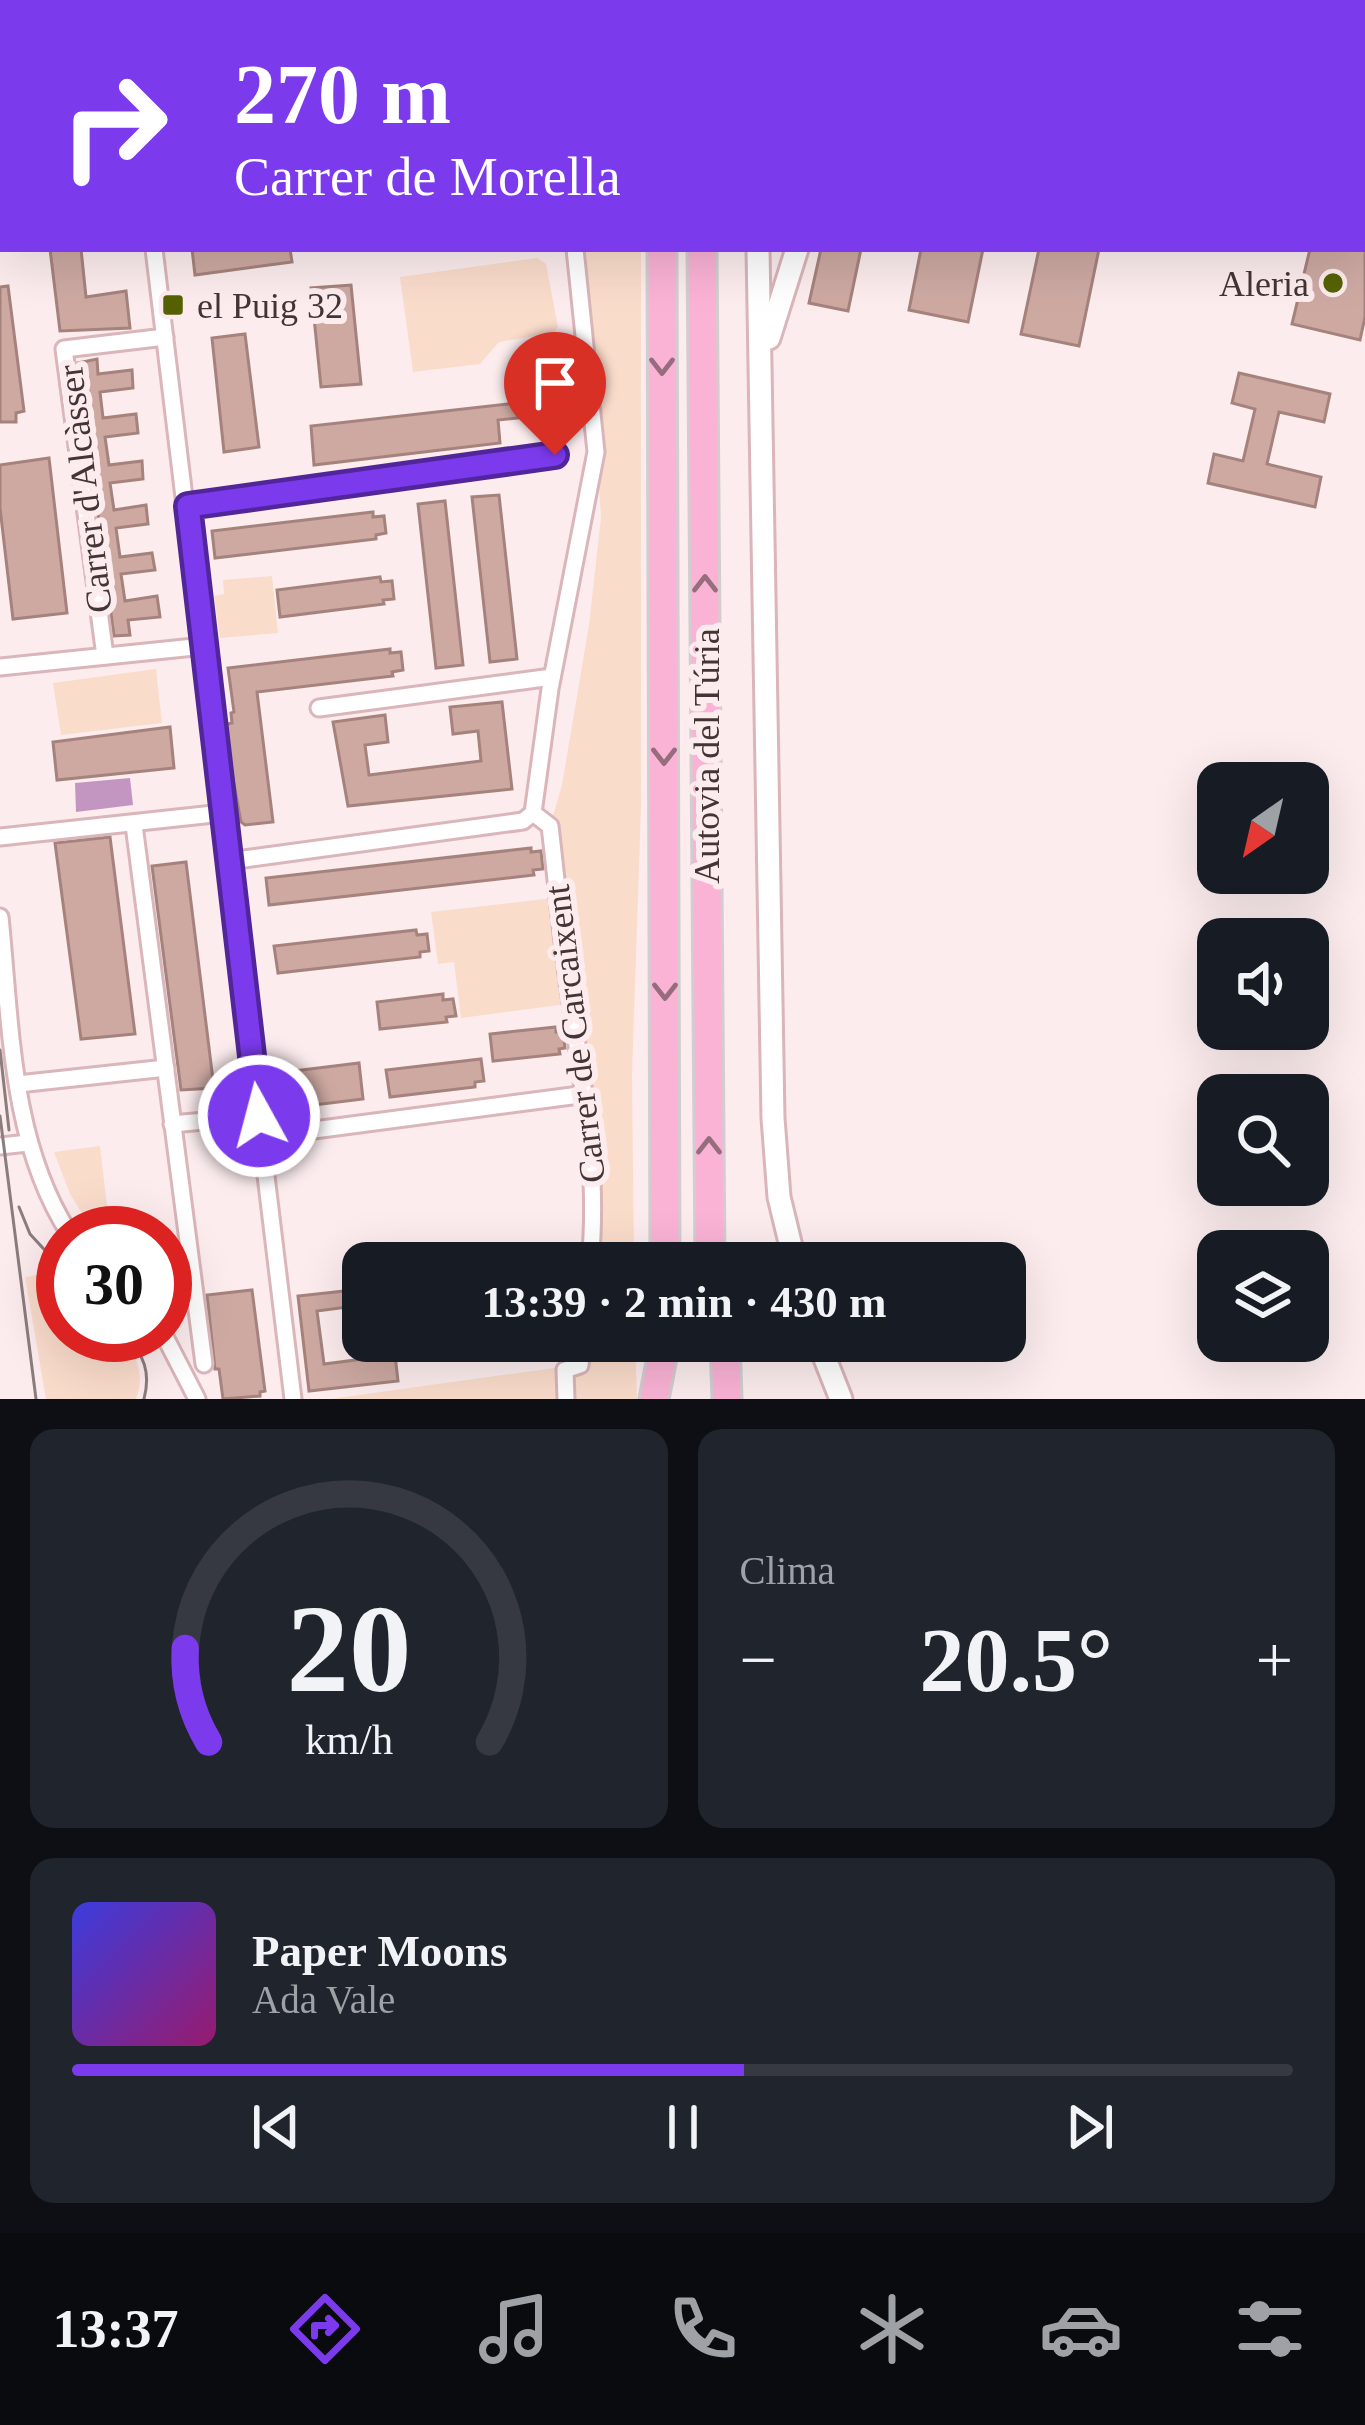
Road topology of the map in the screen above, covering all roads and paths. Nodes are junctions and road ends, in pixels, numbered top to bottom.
1 (154, 252) edge
2 (575, 252) edge
3 (662, 252) edge
4 (702, 252) edge
5 (758, 252) edge
6 (796, 252) edge
7 (165, 337) junction
8 (761, 368) junction
9 (555, 455) dead end
10 (188, 506) junction
11 (204, 646) junction
12 (105, 656) junction
13 (0, 668) edge
14 (552, 676) junction
15 (319, 708) dead end
16 (533, 813) junction
17 (223, 814) junction
18 (134, 825) junction
19 (0, 837) edge
20 (229, 861) junction
21 (0, 917) edge
22 (166, 1068) junction
23 (18, 1084) junction
24 (587, 1094) junction
25 (259, 1116) junction
26 (172, 1124) junction
27 (262, 1137) junction
28 (28, 1143) junction
29 (0, 1146) edge
30 (51, 1206) edge
31 (592, 1242) edge
32 (665, 1242) edge
33 (710, 1242) edge
34 (790, 1242) edge
35 (178, 1362) edge
36 (580, 1362) edge
37 (661, 1362) edge
38 (665, 1362) edge
39 (710, 1362) edge
40 (726, 1362) edge
41 (827, 1362) edge
42 (204, 1364) dead end
43 (197, 1399) edge
44 (293, 1399) edge
45 (566, 1399) edge
46 (654, 1399) edge
47 (665, 1399) edge
48 (710, 1399) edge
49 (727, 1399) edge
50 (842, 1399) edge

1 - 7 street
2 - 14 street
3 -> 32 highway, Autovia del Túria
33 -> 4 highway, Autovia del Túria
5 - 8 street
6 - 8 street
7 - 10 street
7 - 12 street, Carrer d'Alcàsser
8 - 34 street
9 - 10 street
10 - 11 street
11 - 12 street
11 - 17 street
12 - 13 street
14 - 15 street
14 - 16 street
16 - 20 street
16 - 24 street, Carrer de Carcaixent
17 - 18 street
17 - 20 street
18 - 19 street
18 - 22 street
20 - 25 street
21 - 23 street
22 - 23 street
22 - 26 street
23 - 28 street
24 - 27 street
24 - 31 street, Carrer de Carcaixent
25 - 26 street
25 - 27 street
26 - 42 street
27 - 44 street
28 - 29 street
28 - 30 street
35 - 43 street
36 - 45 street
37 - 46 highway
38 - 47 highway
39 - 48 highway
40 - 49 highway
41 - 50 street

